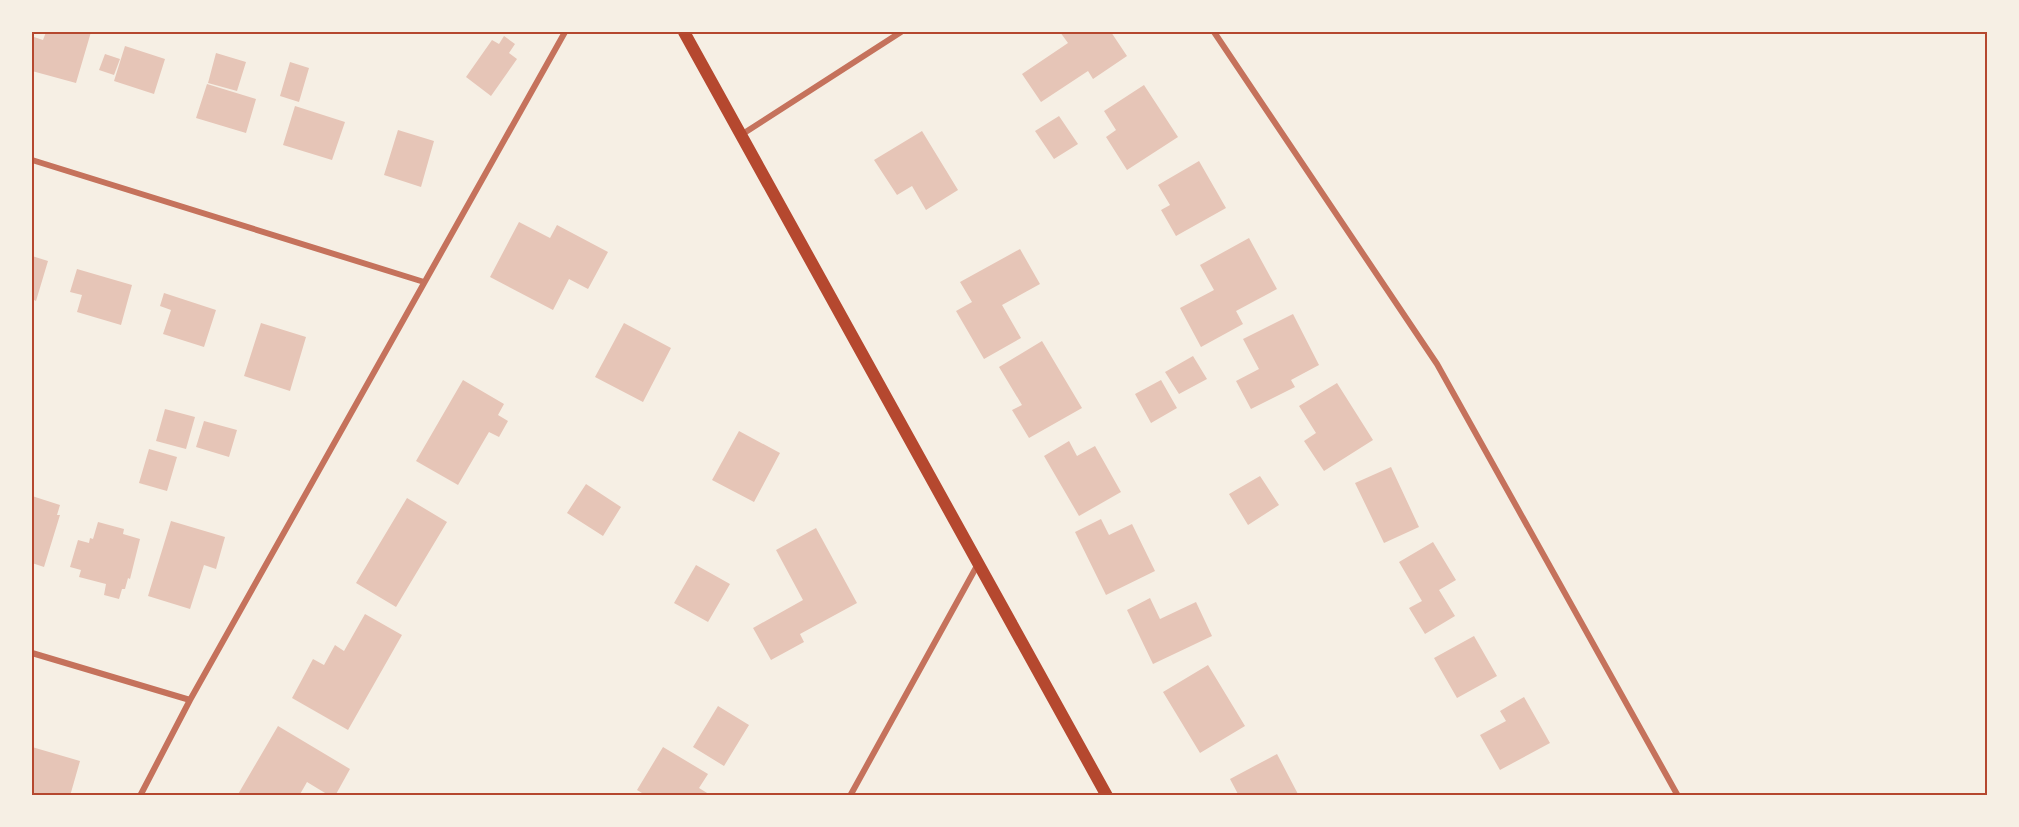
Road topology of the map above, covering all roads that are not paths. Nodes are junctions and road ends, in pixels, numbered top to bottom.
1 (565, 32) edge
2 (684, 32) edge
3 (901, 32) edge
4 (1214, 32) edge
5 (741, 135) junction
6 (32, 160) edge
7 (424, 282) junction
8 (978, 563) junction
9 (32, 652) edge
10 (190, 700) junction
11 (140, 795) edge
12 (850, 795) edge
13 (1107, 795) edge
14 (1678, 795) edge

1 - 7 street
2 - 5 main road
3 - 5 street
4 - 14 street
5 - 8 main road
6 - 7 street
7 - 10 street
8 - 12 street
8 - 13 main road
9 - 10 street
10 - 11 street

